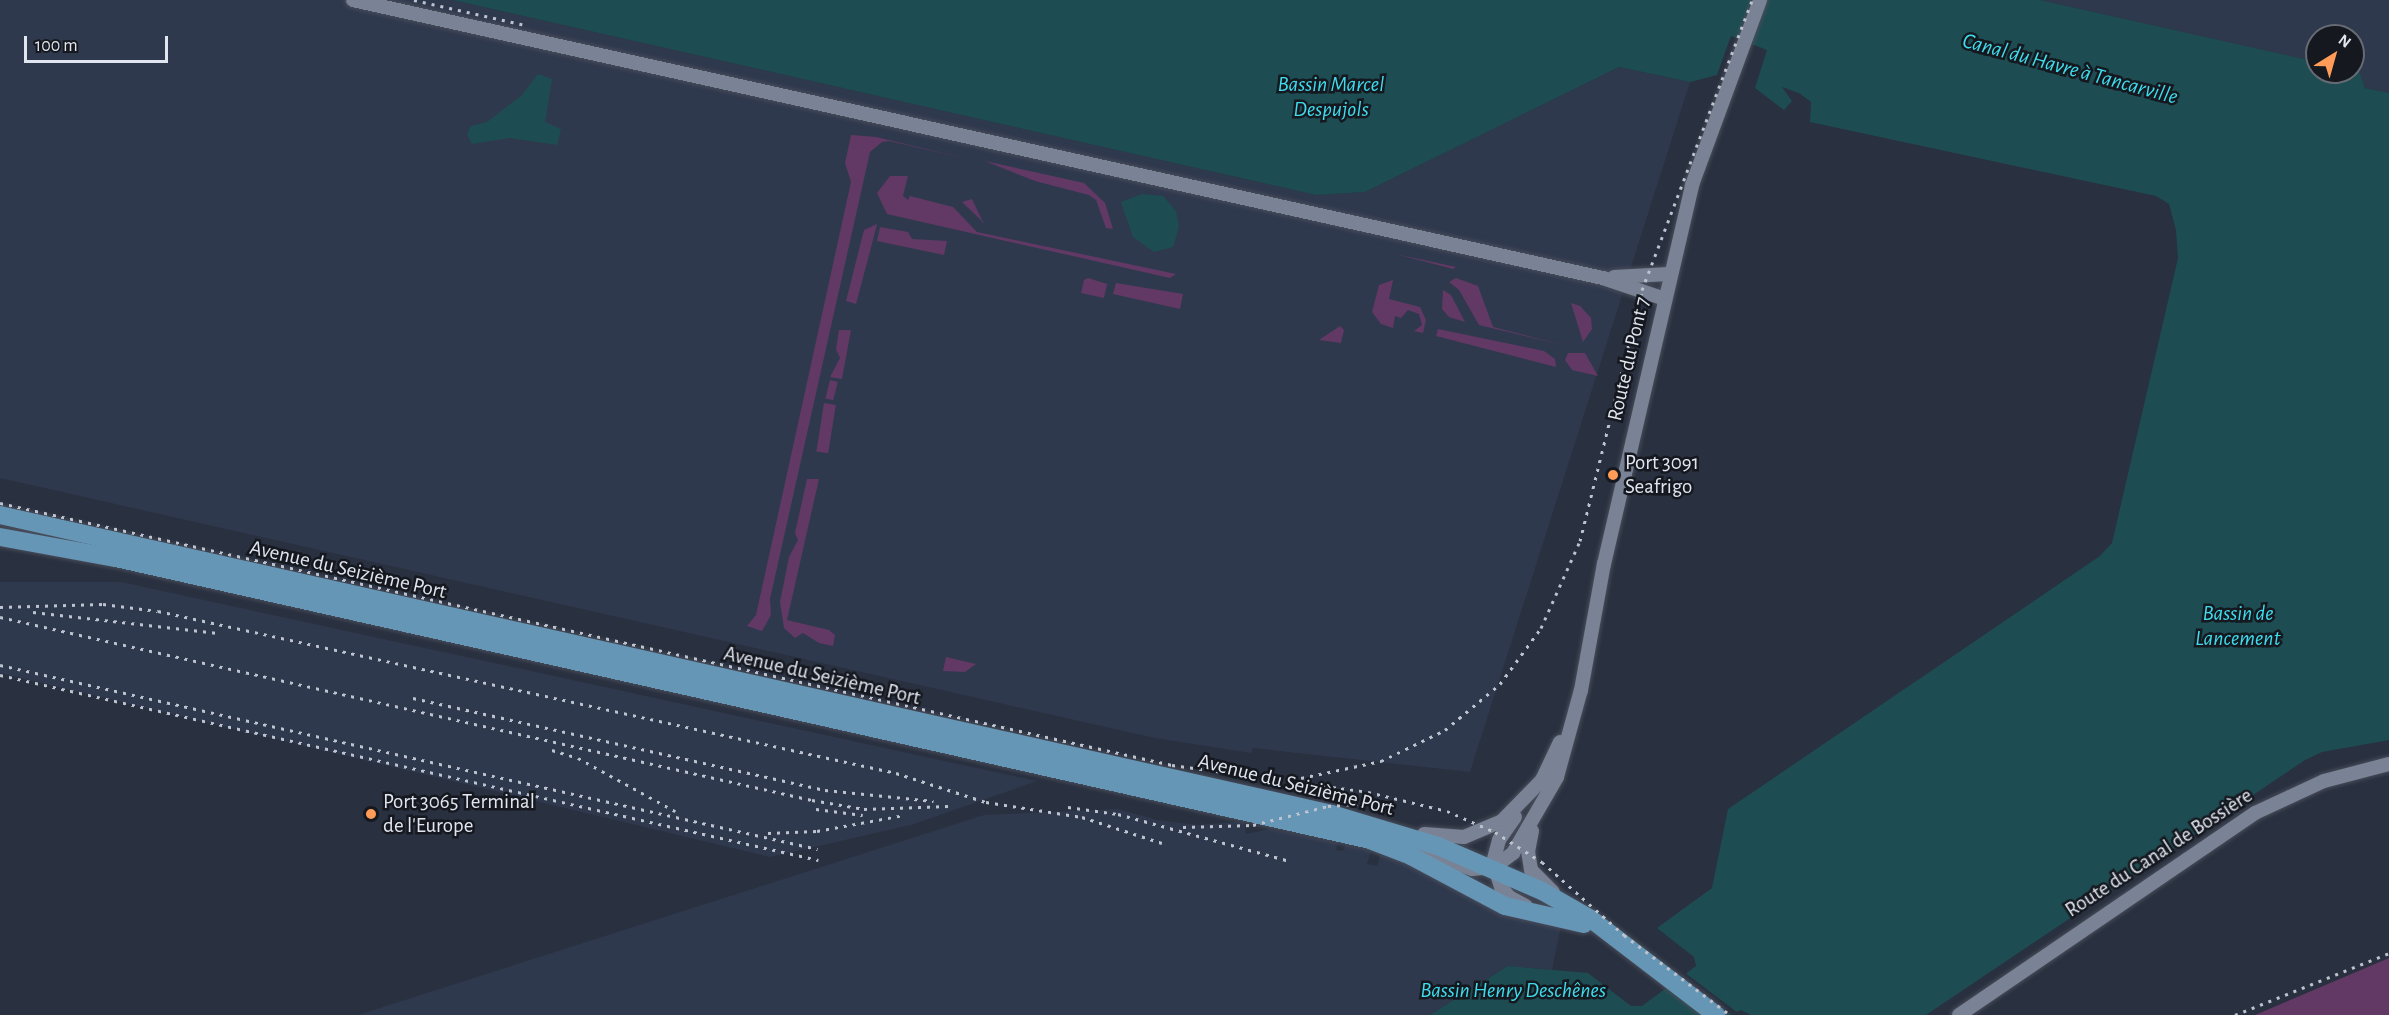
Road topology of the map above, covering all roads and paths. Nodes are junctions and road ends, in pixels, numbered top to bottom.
1 (353, 0) edge
2 (1760, 0) edge
3 (1670, 273) junction
4 (1603, 278) junction
5 (1665, 299) junction
6 (0, 515) edge
7 (0, 537) edge
8 (1587, 645) junction
9 (2389, 764) edge
10 (1528, 798) junction
11 (1332, 814) junction
12 (1536, 820) junction
13 (1370, 840) junction
14 (1494, 867) junction
15 (1544, 912) junction
16 (1591, 919) junction
17 (1613, 937) junction
18 (1962, 1013) edge
19 (1716, 1015) edge

1 - 4 street
2 - 3 street, Route du Pont 7
3 - 4 street
3 - 5 street, Route du Pont 7
4 - 5 street
5 - 8 street, Route du Pont 7
6 - 11 main road, Avenue du Seizième Port
7 - 13 main road, Avenue du Seizième Port
8 - 10 street
8 - 12 street
9 - 18 street, Route du Canal de Bossière
10 - 11 street
10 - 14 street
11 - 14 main road, Avenue du Seizième Port
12 - 14 street
12 - 16 street
13 - 14 street
13 - 15 main road, Avenue du Seizième Port
14 - 15 street
14 - 16 main road, Avenue du Seizième Port
15 - 17 main road, Avenue du Seizième Port
16 - 17 main road, Avenue du Seizième Port
17 - 19 main road, Avenue du Seizième Port

